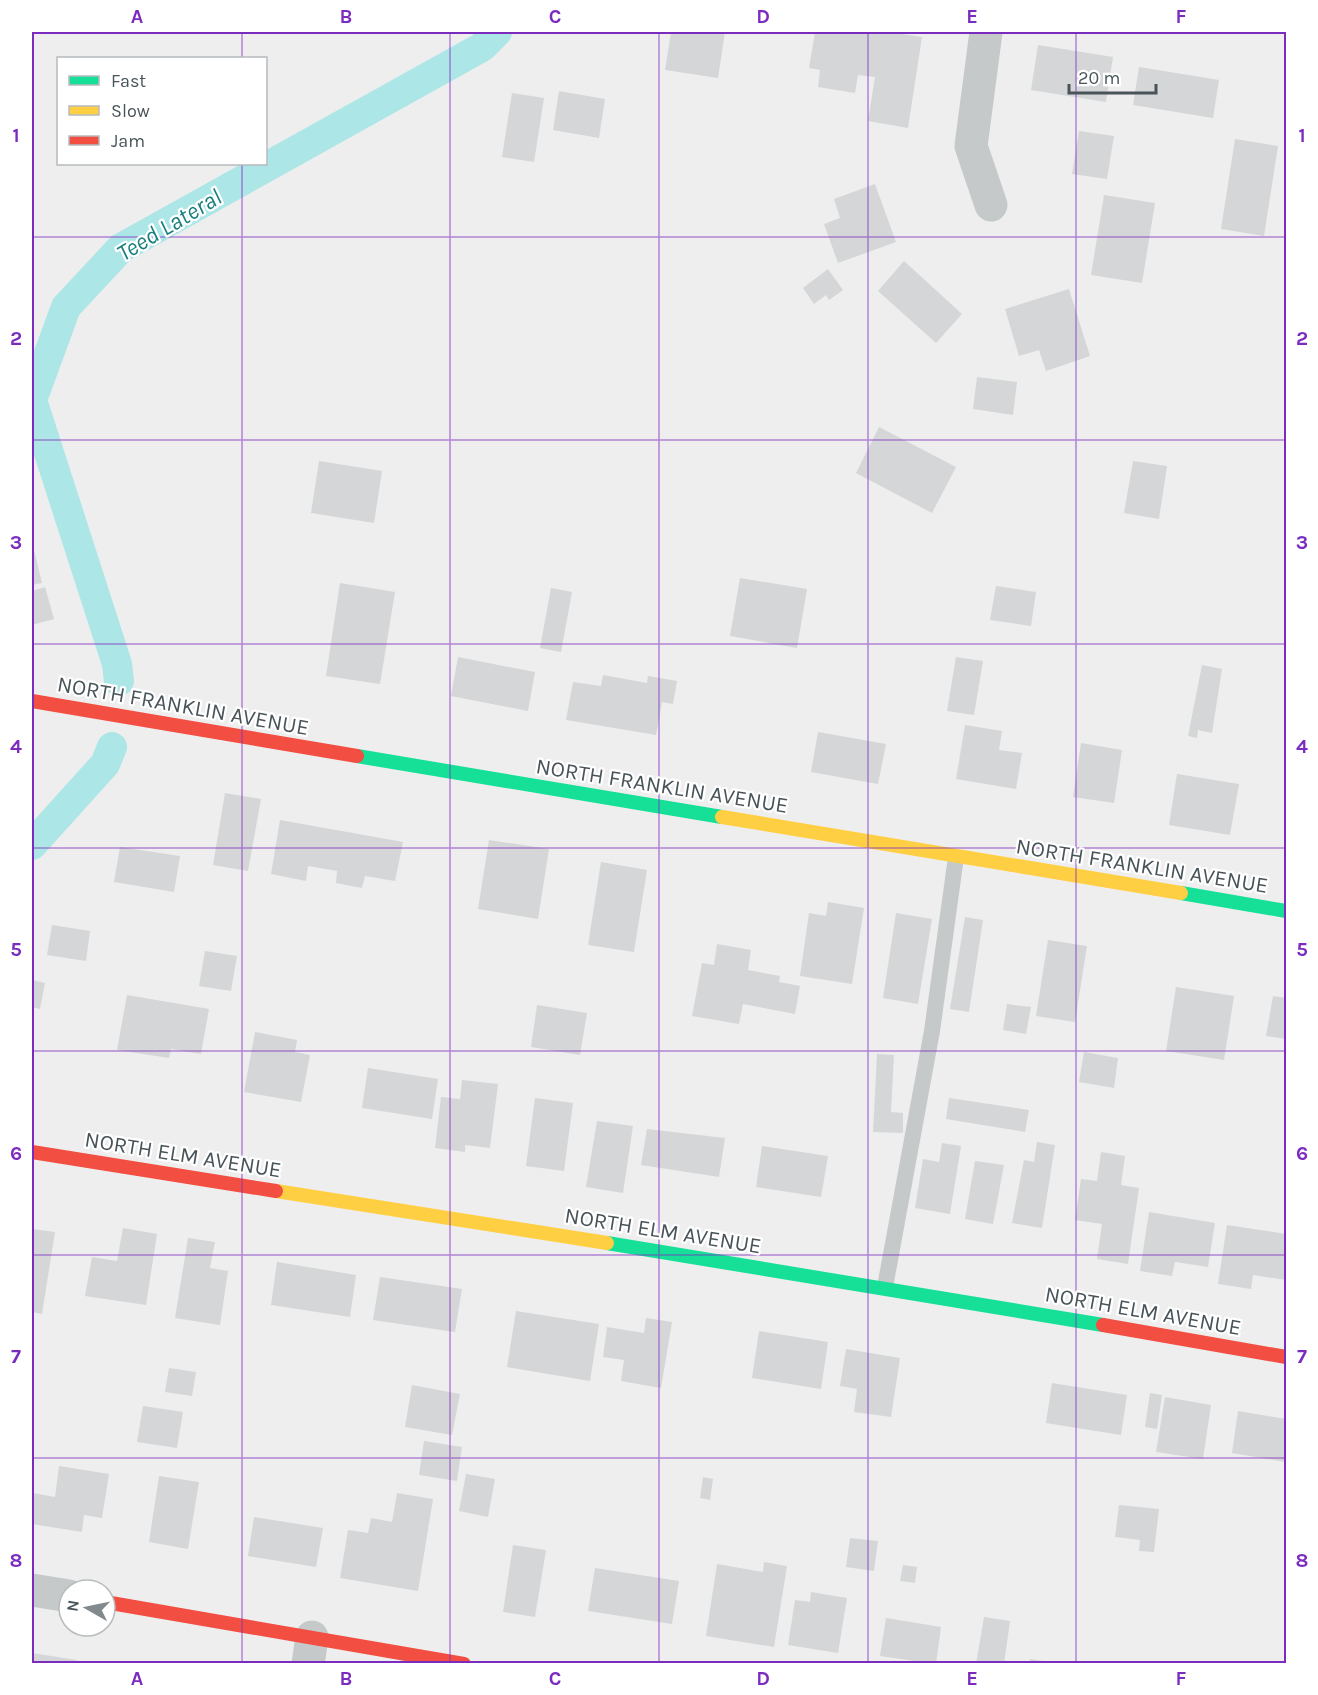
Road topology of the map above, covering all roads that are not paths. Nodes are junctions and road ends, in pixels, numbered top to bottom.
1 (986, 32) edge
2 (991, 205) dead end
3 (32, 701) edge
4 (956, 856) junction
5 (1287, 911) edge
6 (32, 1152) edge
7 (885, 1287) junction
8 (1287, 1357) edge
9 (32, 1590) edge
10 (57, 1594) edge
11 (117, 1605) edge
12 (310, 1650) edge
13 (464, 1664) edge

1 - 2 street
3 - 4 street, NORTH FRANKLIN AVENUE
4 - 5 street, NORTH FRANKLIN AVENUE
4 - 7 lane
6 - 7 street, NORTH ELM AVENUE
7 - 8 street, NORTH ELM AVENUE
9 - 10 street
11 - 12 street
12 - 13 street

